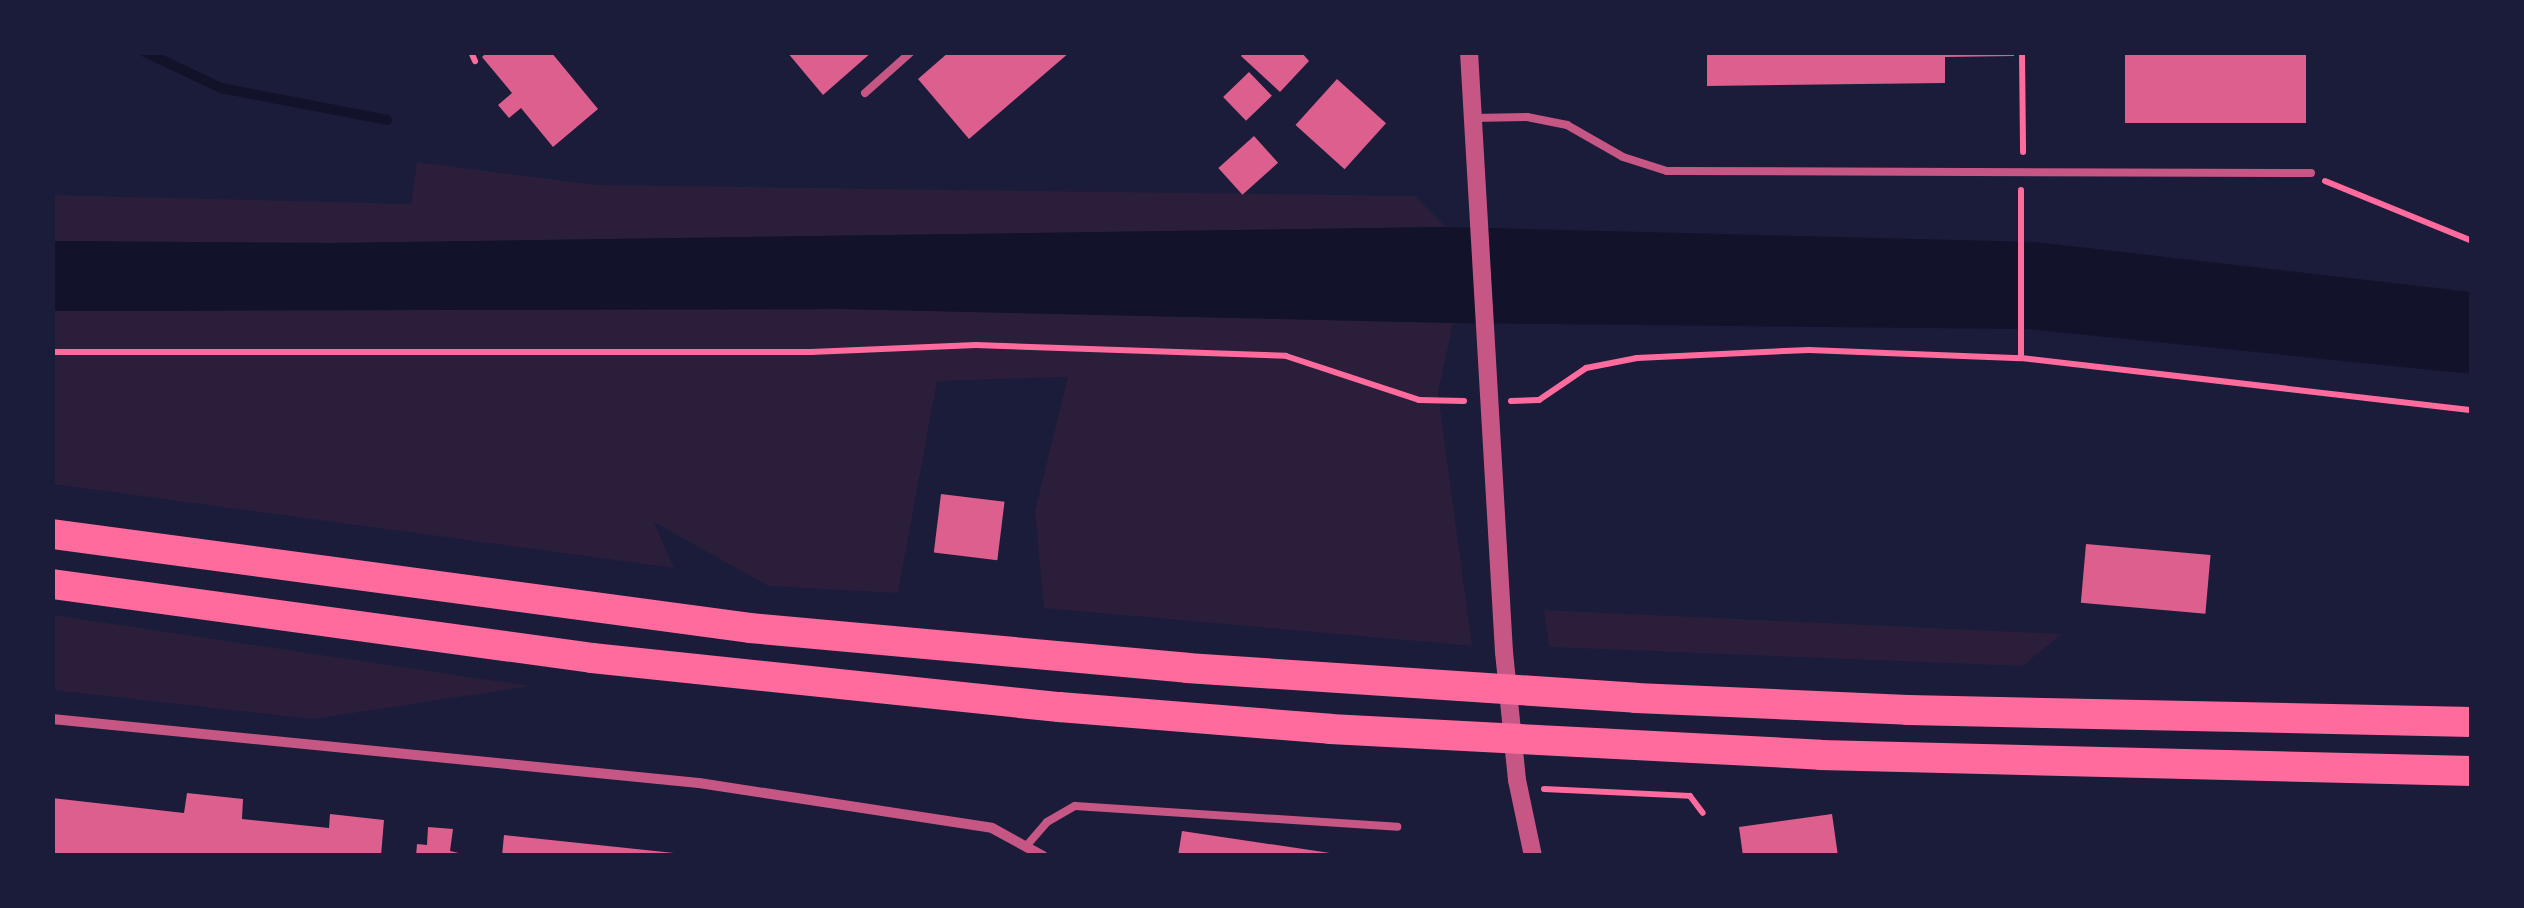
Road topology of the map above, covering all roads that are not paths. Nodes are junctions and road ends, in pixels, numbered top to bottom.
1 (911, 52) edge
2 (1469, 52) edge
3 (864, 94) dead end
4 (1471, 118) junction
5 (2311, 173) road end
6 (52, 534) edge
7 (52, 584) edge
8 (52, 719) edge
9 (2472, 722) edge
10 (2472, 772) edge
11 (1397, 827) dead end
12 (1028, 844) junction
13 (1043, 856) edge
14 (1533, 856) edge

1 - 3 lane
2 - 4 street
4 - 5 lane
4 - 14 street
6 - 9 highway
7 - 10 highway
8 - 12 street
11 - 12 lane
12 - 13 street

